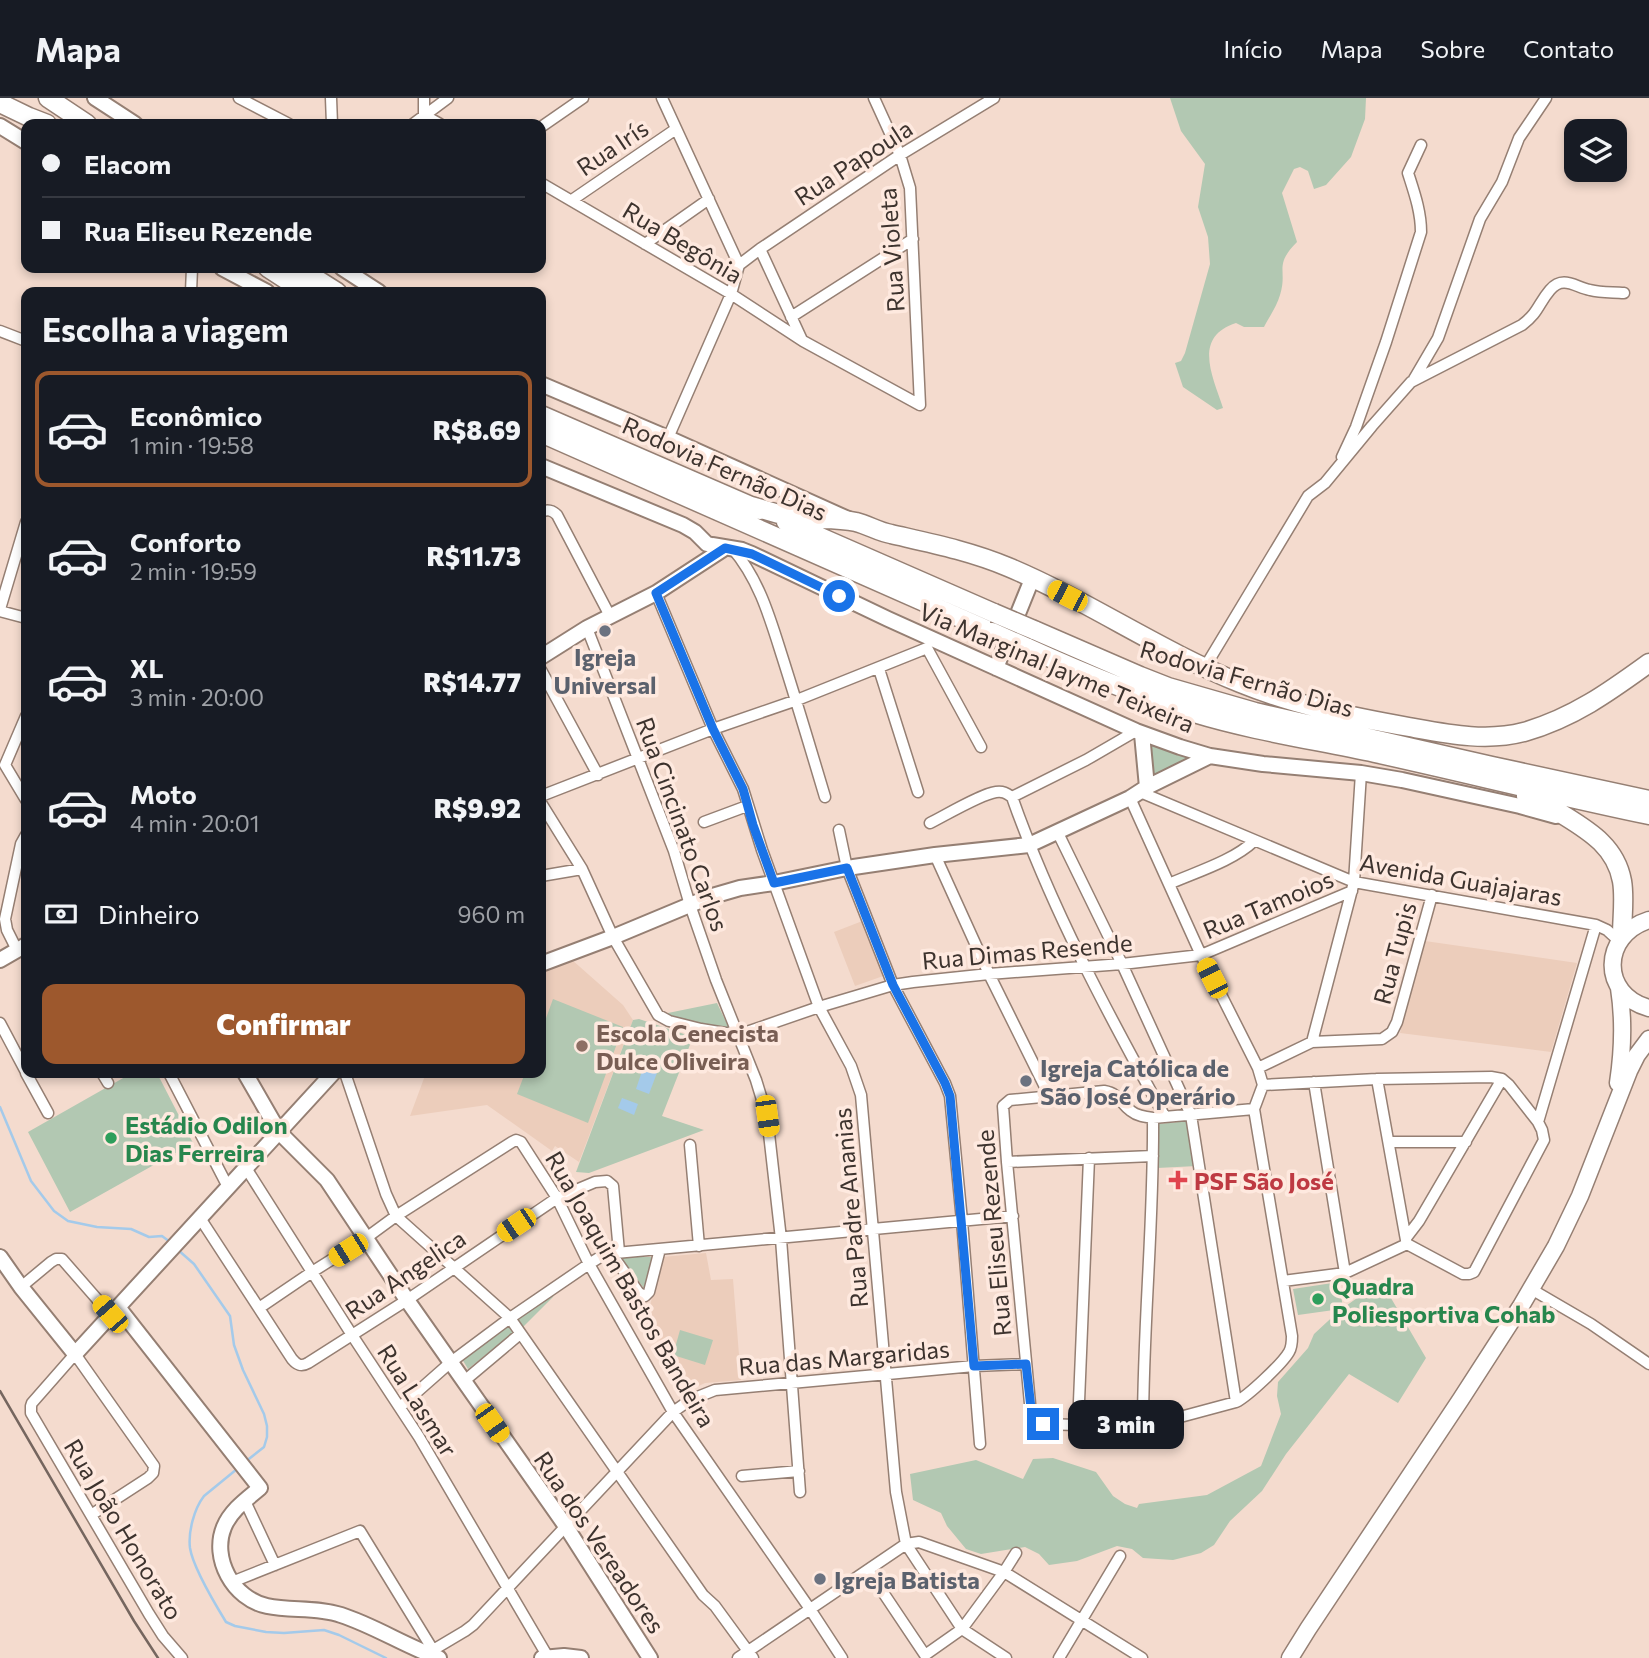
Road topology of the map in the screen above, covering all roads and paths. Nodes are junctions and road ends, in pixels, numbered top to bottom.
1 (17, 98) edge
2 (48, 98) edge
3 (95, 98) edge
4 (331, 98) edge
5 (424, 98) edge
6 (448, 98) edge
7 (583, 98) edge
8 (662, 98) edge
9 (873, 98) edge
10 (994, 98) edge
11 (1540, 98) edge
12 (1546, 98) edge
13 (241, 99) edge
14 (438, 101) edge
15 (0, 103) edge
16 (424, 115) junction
17 (34, 119) edge
18 (48, 119) edge
19 (80, 119) edge
20 (127, 119) edge
21 (279, 119) edge
22 (332, 119) edge
23 (419, 119) edge
24 (431, 119) edge
25 (546, 124) edge
26 (0, 126) edge
27 (1526, 127) junction
28 (676, 129) junction
29 (21, 139) edge
30 (1421, 145) dead end
31 (900, 155) junction
32 (546, 186) edge
33 (709, 199) junction
34 (572, 200) junction
35 (913, 239) junction
36 (645, 244) junction
37 (760, 249) junction
38 (739, 265) junction
39 (231, 273) edge
40 (273, 273) edge
41 (276, 273) edge
42 (307, 273) edge
43 (350, 273) edge
44 (258, 287) edge
45 (286, 287) edge
46 (298, 287) edge
47 (329, 287) edge
48 (371, 287) edge
49 (1624, 293) dead end
50 (731, 294) junction
51 (791, 317) junction
52 (0, 331) edge
53 (21, 339) edge
54 (803, 341) junction
55 (1412, 382) junction
56 (546, 386) edge
57 (920, 405) joint
58 (546, 421) edge
59 (546, 421) edge
60 (668, 438) junction
61 (1337, 467) junction
62 (546, 468) edge
63 (751, 506) junction
64 (546, 511) edge
65 (856, 522) junction
66 (21, 539) edge
67 (733, 549) junction
68 (1032, 579) junction
69 (656, 593) junction
70 (0, 610) edge
71 (21, 616) edge
72 (610, 616) junction
73 (587, 628) junction
74 (546, 654) edge
75 (1649, 663) edge
76 (1205, 667) junction
77 (996, 668) junction
78 (879, 669) junction
79 (546, 679) edge
80 (797, 700) junction
81 (1380, 722) junction
82 (21, 726) edge
83 (713, 729) junction
84 (1139, 733) junction
85 (981, 747) dead end
86 (1210, 755) junction
87 (639, 759) junction
88 (2, 764) edge
89 (1488, 772) junction
90 (1361, 773) junction
91 (598, 775) junction
92 (917, 787) dead end
93 (21, 792) edge
94 (1139, 793) junction
95 (546, 794) edge
96 (825, 797) dead end
97 (1012, 797) junction
98 (1649, 800) edge
99 (1591, 803) junction
100 (747, 806) junction
101 (546, 811) edge
102 (1649, 816) edge
103 (1573, 821) junction
104 (704, 822) dead end
105 (930, 823) dead end
106 (1649, 823) edge
107 (839, 830) dead end
108 (1057, 831) junction
109 (1254, 841) junction
110 (21, 842) edge
111 (1029, 845) junction
112 (935, 855) junction
113 (847, 868) junction
114 (582, 869) junction
115 (546, 875) edge
116 (774, 883) junction
117 (1169, 884) junction
118 (1353, 887) junction
119 (1432, 895) junction
120 (690, 905) junction
121 (1649, 919) edge
122 (1596, 925) junction
123 (613, 937) junction
124 (1620, 938) junction
125 (21, 947) edge
126 (21, 949) edge
127 (1201, 955) junction
128 (0, 960) edge
129 (546, 962) edge
130 (1122, 964) junction
131 (1086, 966) junction
132 (989, 974) junction
133 (893, 985) junction
134 (1619, 988) junction
135 (819, 1007) junction
136 (1649, 1008) edge
137 (0, 1023) edge
138 (738, 1035) junction
139 (1649, 1040) edge
140 (1312, 1042) junction
141 (21, 1063) edge
142 (1258, 1068) junction
143 (29, 1078) edge
144 (105, 1078) edge
145 (172, 1078) edge
146 (248, 1078) edge
147 (328, 1078) edge
148 (347, 1078) edge
149 (1377, 1079) junction
150 (1502, 1080) junction
151 (1314, 1082) junction
152 (108, 1083) dead end
153 (1264, 1085) junction
154 (1051, 1097) junction
155 (1616, 1101) junction
156 (1254, 1109) junction
157 (48, 1113) dead end
158 (1191, 1115) junction
159 (1165, 1117) junction
160 (1153, 1118) junction
161 (1538, 1122) junction
162 (279, 1132) junction
163 (1390, 1142) junction
164 (1466, 1142) junction
165 (690, 1145) dead end
166 (1153, 1156) junction
167 (1089, 1158) junction
168 (1007, 1162) junction
169 (246, 1168) junction
170 (228, 1186) junction
171 (557, 1198) junction
172 (396, 1216) junction
173 (1013, 1216) junction
174 (962, 1221) junction
175 (195, 1223) junction
176 (873, 1229) junction
177 (366, 1238) junction
178 (780, 1239) junction
179 (1406, 1241) junction
180 (699, 1246) junction
181 (660, 1250) junction
182 (615, 1253) junction
183 (0, 1257) edge
184 (589, 1264) junction
185 (454, 1267) junction
186 (312, 1272) junction
187 (1345, 1273) junction
188 (1283, 1281) junction
189 (21, 1287) junction
190 (1531, 1289) junction
191 (407, 1300) junction
192 (259, 1308) junction
193 (114, 1310) junction
194 (510, 1318) junction
195 (520, 1334) junction
196 (352, 1335) junction
197 (75, 1354) junction
198 (451, 1362) junction
199 (1026, 1364) junction
200 (1649, 1364) edge
201 (974, 1366) junction
202 (887, 1374) junction
203 (463, 1382) junction
204 (792, 1383) junction
205 (1236, 1402) junction
206 (400, 1407) junction
207 (673, 1412) junction
208 (1078, 1426) junction
209 (1143, 1427) junction
210 (980, 1444) dead end
211 (617, 1470) junction
212 (799, 1471) junction
213 (742, 1476) dead end
214 (800, 1492) dead end
215 (245, 1501) junction
216 (91, 1515) junction
217 (565, 1525) junction
218 (906, 1544) junction
219 (1016, 1553) dead end
220 (1120, 1556) dead end
221 (275, 1565) junction
222 (868, 1570) junction
223 (1004, 1572) junction
224 (232, 1582) junction
225 (507, 1588) junction
226 (810, 1609) junction
227 (1081, 1619) junction
228 (962, 1629) junction
229 (434, 1654) edge
230 (750, 1655) edge
231 (548, 1657) edge
232 (182, 1658) edge
233 (542, 1658) edge
234 (581, 1658) edge
235 (650, 1658) edge
236 (738, 1658) edge
237 (842, 1658) edge
238 (1006, 1658) edge
239 (1059, 1658) edge
240 (1142, 1658) edge
241 (1290, 1658) edge

1 - 18 highway
2 - 19 highway
3 - 20 street
4 - 22 street
5 - 16 street
6 - 14 street
7 - 25 street
8 - 28 street
9 - 31 street, Rua Violeta
10 - 31 street, Rua Papoula
11 - 27 street
12 - 27 street
13 - 21 street
14 - 16 street
15 - 17 highway
16 - 23 street
16 - 24 street
26 - 29 street
27 - 55 street
28 - 33 street
28 - 34 street, Rua Irís
30 - 61 street
31 - 35 street, Rua Violeta
31 - 37 street, Rua Papoula
32 - 34 street, Rua Begônia
33 - 36 street
33 - 38 street
34 - 36 street, Rua Begônia
35 - 51 street
35 - 57 street, Rua Violeta
36 - 50 street, Rua Begônia
37 - 38 street, Rua Papoula
37 - 51 street
38 - 50 street
39 - 44 street
40 - 45 highway
41 - 46 highway
42 - 47 highway
43 - 48 street
49 - 55 street
50 - 54 street, Rua Begônia
50 - 60 street
51 - 54 street
52 - 53 street
54 - 57 street, Rua Begônia
55 - 61 street
56 - 60 street
58 - 63 highway, Rodovia Fernão Dias
59 - 89 highway, Rodovia Fernão Dias, bridge
60 - 65 street
61 - 76 street
62 - 67 street, Via Marginal Jayme Teixeira
63 - 65 highway
63 - 89 highway, Rodovia Fernão Dias, bridge
64 - 72 street
65 - 68 highway
66 - 70 street
67 - 69 street
67 - 77 street, Via Marginal Jayme Teixeira
67 - 80 street
68 - 76 highway
68 - 77 street
69 - 72 street
69 - 83 street, Rua Padre Ananias
70 - 71 street
72 - 73 street
73 - 74 street
73 - 87 street, Rua Cincinato Carlos
75 - 81 highway
76 - 81 highway
77 - 84 street, Via Marginal Jayme Teixeira
78 - 80 street
78 - 85 street
78 - 92 street
79 - 91 street
80 - 83 street
80 - 96 street
81 - 89 highway
82 - 88 street
83 - 87 street
83 - 100 street, Rua Padre Ananias
84 - 86 street, Via Marginal Jayme Teixeira
84 - 94 street
84 - 97 street
86 - 90 street, Via Marginal Jayme Teixeira
86 - 94 street
87 - 91 street
87 - 120 street, Rua Cincinato Carlos
88 - 93 street
89 - 98 highway, Rodovia Fernão Dias
89 - 99 highway, Rodovia Fernão Dias
89 - 103 highway
90 - 103 street, Via Marginal Jayme Teixeira
90 - 118 street
91 - 95 street
94 - 108 street
94 - 109 street, Avenida Guajajaras
94 - 117 street
97 - 105 street
97 - 111 street
99 - 102 highway, Rodovia Fernão Dias
99 - 106 highway
100 - 104 street
100 - 116 street, Rua Padre Ananias
101 - 114 street
103 - 124 highway
107 - 113 street
108 - 111 street
108 - 130 street
109 - 117 street
109 - 118 street, Avenida Guajajaras
110 - 125 street
111 - 112 street
111 - 131 street
112 - 113 street
112 - 132 street
113 - 116 street
113 - 133 street
114 - 115 street
114 - 123 street
116 - 120 street
116 - 135 street, Rua Padre Ananias
117 - 127 street
118 - 119 street, Avenida Guajajaras
118 - 127 street, Rua Tamoios
118 - 140 street
119 - 122 street, Avenida Guajajaras
119 - 140 street, Rua Tupis
120 - 123 street
120 - 138 street, Rua Cincinato Carlos
121 - 124 main road
122 - 124 street, Avenida Guajajaras
122 - 161 street
123 - 129 street
123 - 138 street
124 - 134 main road
126 - 128 street
127 - 130 street, Rua Dimas Resende
127 - 142 street
130 - 131 street, Rua Dimas Resende
130 - 158 street
131 - 132 street, Rua Dimas Resende
131 - 159 street
132 - 133 street, Rua Dimas Resende
132 - 154 street
133 - 135 street, Rua Dimas Resende
133 - 174 street
134 - 136 main road
134 - 155 main road
135 - 138 street, Rua Dimas Resende
135 - 176 street, Rua Padre Ananias
137 - 141 street
138 - 178 street, Rua Cincinato Carlos
139 - 155 main road
140 - 142 street
142 - 153 street
143 - 157 street
144 - 152 street
145 - 170 street
146 - 162 street, Rua dos Vereadores
147 - 162 street
148 - 172 street
149 - 150 street
149 - 151 street
149 - 163 street
150 - 161 street
150 - 164 street
151 - 153 street
151 - 187 street
153 - 156 street
154 - 160 street
154 - 168 street, Rua Eliseu Rezende
155 - 190 main road
156 - 158 street
156 - 188 street
158 - 159 street
158 - 205 street
159 - 160 street
160 - 166 street
161 - 179 street
162 - 169 street
162 - 177 street, Rua dos Vereadores
163 - 164 street
163 - 179 street
164 - 179 street
165 - 180 street
166 - 167 street
166 - 209 street
167 - 168 street
167 - 208 street
168 - 173 street, Rua Eliseu Rezende
169 - 170 street
169 - 186 street, Rua Lasmar
170 - 175 street
171 - 172 street, Rua Joaquim Bastos Bandeira
171 - 182 street, Rua Angelica
171 - 184 street, Rua Joaquim Bastos Bandeira
171 - 185 street, Rua Angelica
172 - 177 street
172 - 185 street
173 - 174 street
173 - 199 street, Rua Eliseu Rezende
174 - 176 street
174 - 201 street
175 - 192 street
175 - 193 street
176 - 178 street
176 - 202 street, Rua Padre Ananias
177 - 186 street
177 - 191 street, Rua dos Vereadores
178 - 180 street
178 - 204 street, Rua Cincinato Carlos
179 - 187 street
180 - 181 street
181 - 182 street
181 - 182 street
182 - 184 street
183 - 189 street
184 - 194 street
184 - 207 street, Rua Joaquim Bastos Bandeira
185 - 191 street, Rua Angelica
185 - 194 street
186 - 192 street
186 - 196 street, Rua Lasmar
187 - 188 street
188 - 205 street
189 - 193 street
189 - 197 street
190 - 200 street
190 - 241 main road
191 - 196 street, Rua Angelica
191 - 198 street, Rua dos Vereadores
192 - 196 street, Rua Angelica
193 - 197 street
193 - 215 street
194 - 195 street
194 - 198 street
195 - 203 street
195 - 211 street
196 - 206 street, Rua Lasmar
197 - 216 street, Rua João Honorato
197 - 216 street
198 - 203 street, Rua dos Vereadores
198 - 206 street
199 - 201 street, Rua das Margaridas
199 - 208 street, Rua Eliseu Rezende
201 - 202 street, Rua das Margaridas
201 - 210 street
202 - 204 street, Rua das Margaridas
202 - 218 street, Rua Padre Ananias
203 - 217 street, Rua dos Vereadores
204 - 207 street, Rua das Margaridas
204 - 212 street, Rua Cincinato Carlos
205 - 209 street
206 - 225 street, Rua Lasmar
207 - 211 street, Rua das Margaridas
207 - 226 street, Rua Joaquim Bastos Bandeira
208 - 209 street
211 - 217 street, Rua das Margaridas
211 - 230 street
212 - 213 street
212 - 214 street, Rua Cincinato Carlos
215 - 221 street
215 - 224 street
216 - 232 street, Rua João Honorato
217 - 225 street, Rua das Margaridas
217 - 235 street, Rua dos Vereadores
218 - 222 street
218 - 223 street
218 - 228 street
219 - 223 street
220 - 227 street
221 - 224 street
221 - 229 street
222 - 226 street
222 - 228 street
223 - 227 street
223 - 228 street
224 - 229 street
225 - 229 street, Rua das Margaridas
225 - 231 street, Rua Lasmar
226 - 230 street
226 - 237 street, Rua Joaquim Bastos Bandeira
227 - 239 street
227 - 240 street
228 - 238 street
230 - 236 street
231 - 233 street
231 - 234 street

